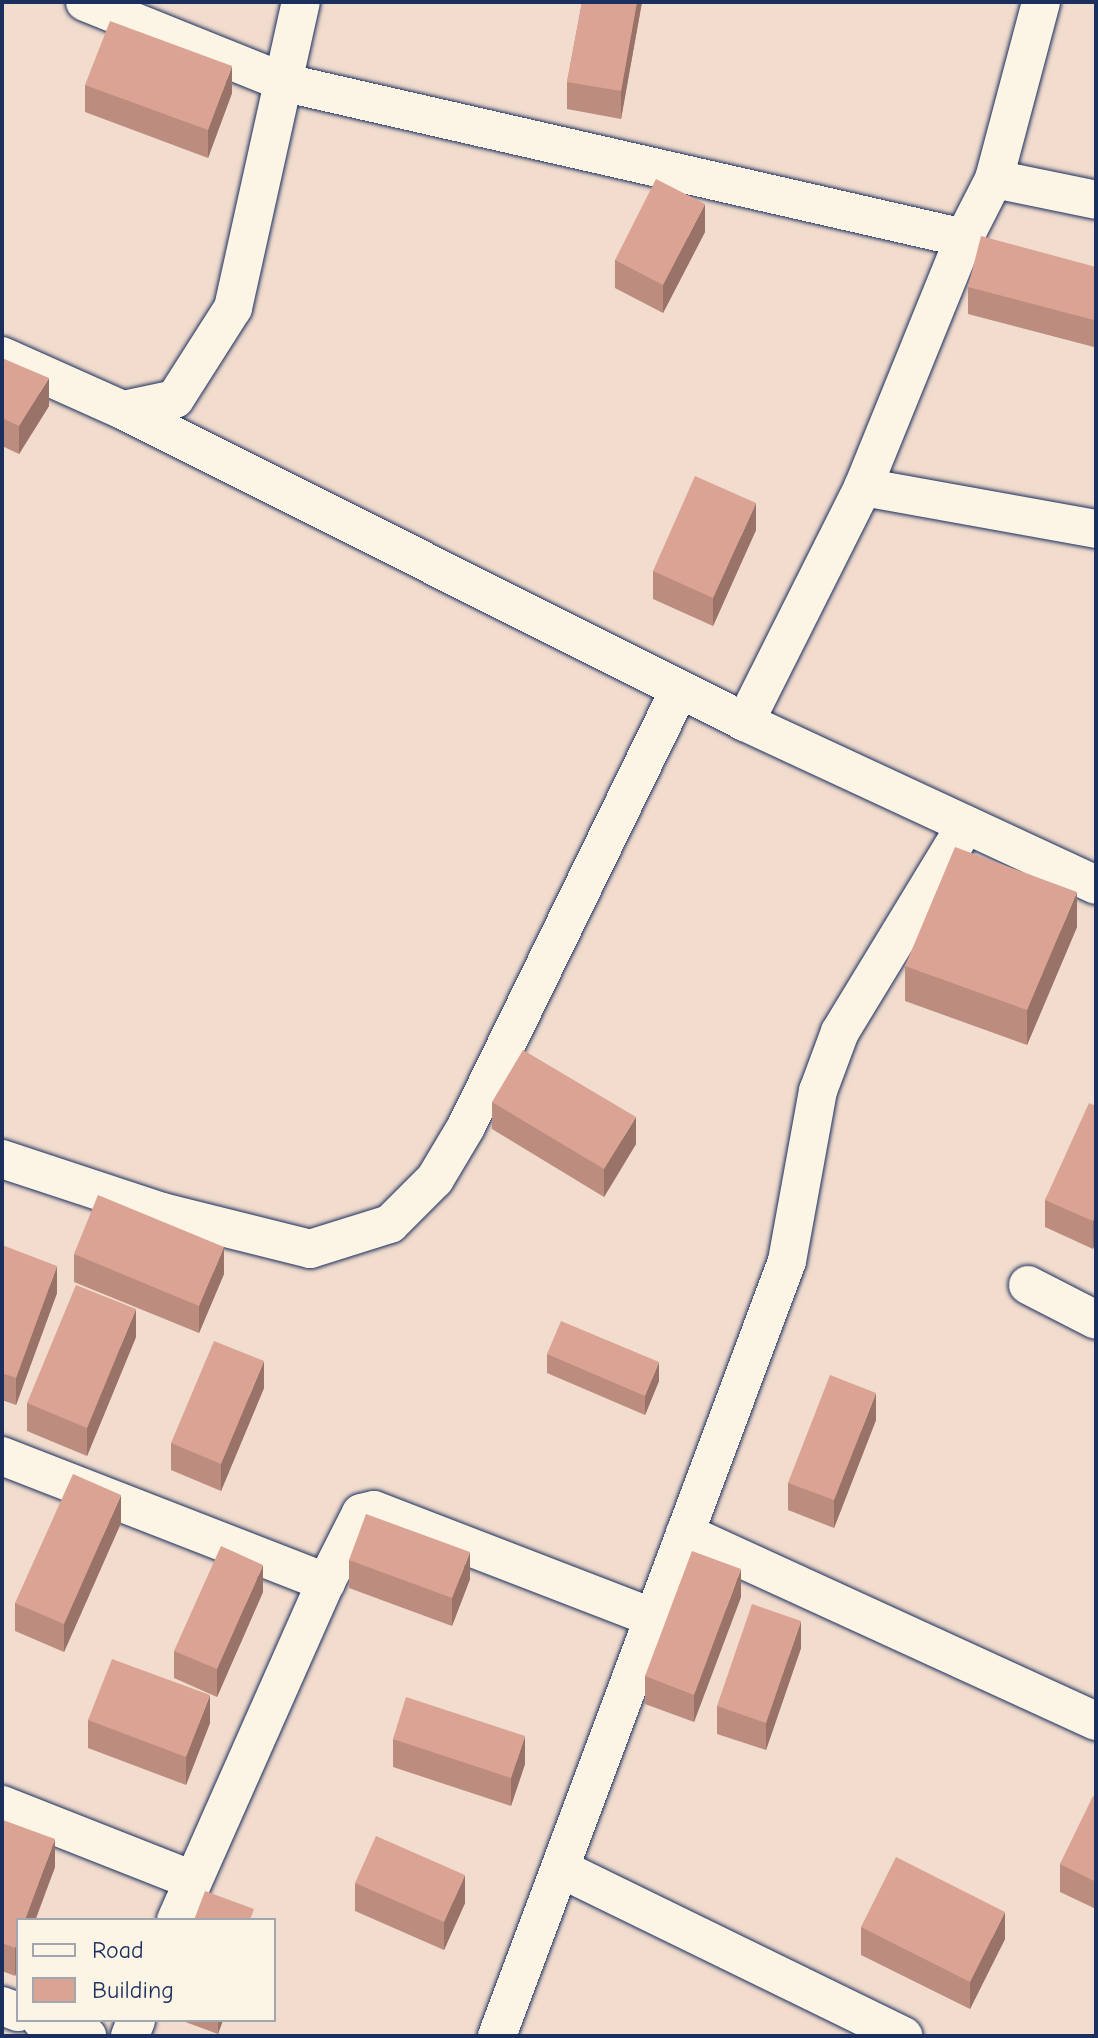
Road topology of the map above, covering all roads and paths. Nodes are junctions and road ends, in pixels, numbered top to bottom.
1 (85, 2) edge
2 (301, 2) edge
3 (1041, 2) edge
4 (286, 83) junction
5 (994, 179) junction
6 (1096, 200) edge
7 (964, 238) junction
8 (2, 356) edge
9 (123, 410) junction
10 (863, 487) junction
11 (1096, 529) edge
12 (679, 690) junction
13 (745, 722) junction
14 (966, 825) junction
15 (1096, 885) edge
16 (2, 1159) edge
17 (1028, 1285) dead end
18 (1096, 1320) edge
19 (2, 1456) edge
20 (685, 1533) junction
21 (326, 1582) junction
22 (654, 1618) junction
23 (1096, 1721) edge
24 (2, 1805) edge
25 (561, 1869) junction
26 (192, 1880) junction
27 (177, 1918) edge
28 (47, 2022) edge
29 (87, 2036) edge
30 (497, 2036) edge
31 (903, 2036) edge

1 - 4 street
2 - 4 street
3 - 5 street
4 - 7 street
4 - 9 street
5 - 6 street
5 - 7 street
7 - 10 street
8 - 9 street
9 - 12 street
10 - 11 street
10 - 13 street
12 - 13 street
12 - 16 street
13 - 14 street
14 - 15 street
14 - 20 street
17 - 18 street
19 - 21 street
20 - 22 street
20 - 23 street
21 - 22 street
21 - 26 street
22 - 25 street
24 - 26 street
25 - 30 street
25 - 31 street
26 - 27 street
28 - 29 street

